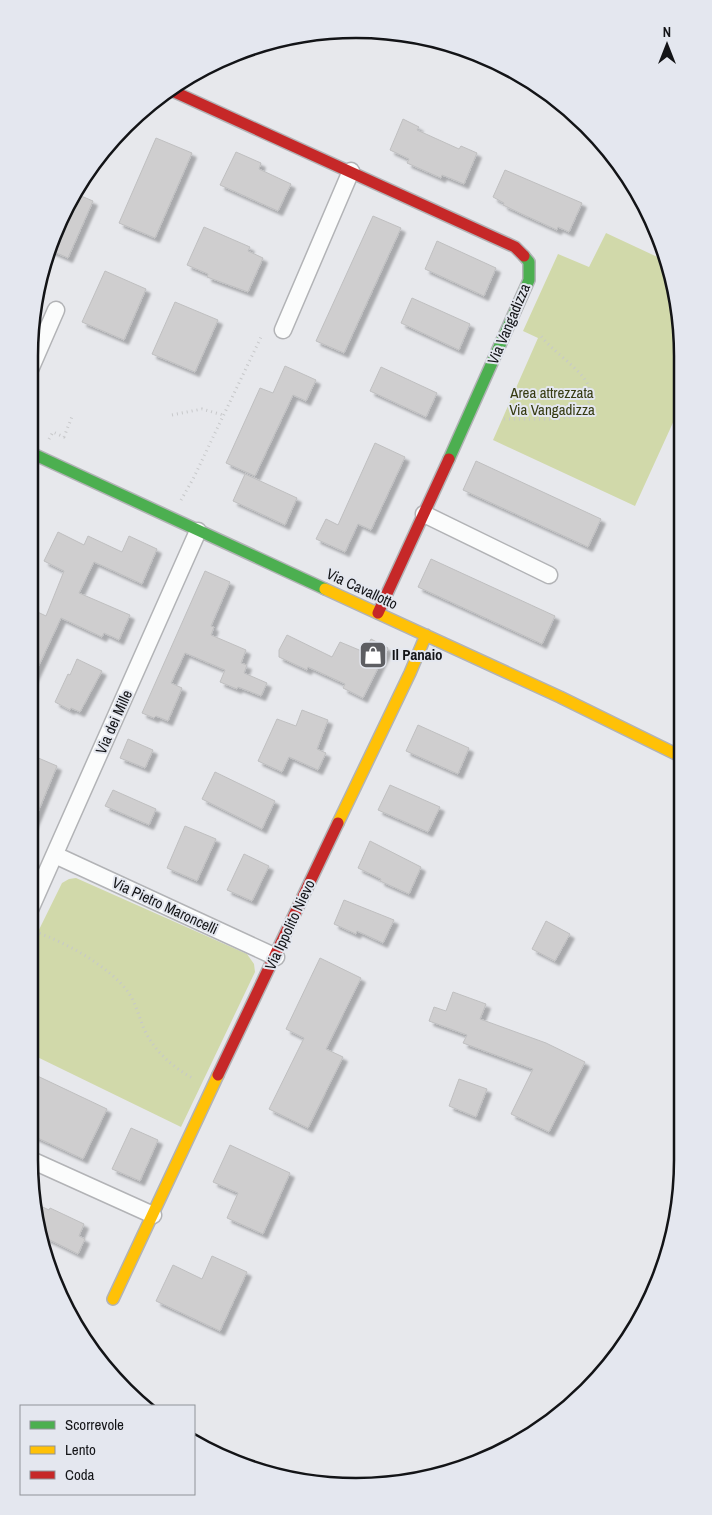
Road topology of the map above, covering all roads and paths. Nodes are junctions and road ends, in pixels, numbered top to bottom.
1 (176, 93) edge
2 (351, 171) junction
3 (56, 310) dead end
4 (283, 330) dead end
5 (540, 336) dead end
6 (260, 337) dead end
7 (38, 351) edge
8 (73, 414) dead end
9 (172, 414) dead end
10 (223, 415) junction
11 (504, 419) dead end
12 (49, 439) dead end
13 (38, 456) edge
14 (179, 503) dead end
15 (424, 514) junction
16 (198, 531) junction
17 (549, 575) dead end
18 (378, 613) junction
19 (426, 635) junction
20 (674, 752) edge
21 (55, 855) junction
22 (38, 892) edge
23 (38, 933) edge
24 (276, 956) junction
25 (196, 1080) dead end
26 (38, 1163) edge
27 (153, 1215) junction
28 (113, 1299) dead end

1 - 2 street, Via Vangadizza
2 - 4 street
2 - 15 street, Via Vangadizza
3 - 7 street
5 - 11 path
6 - 10 path
8 - 12 path
9 - 10 path
10 - 14 path
13 - 16 street, Via Cavallotto
15 - 17 street
15 - 18 street, Via Vangadizza
16 - 18 street, Via Cavallotto
16 - 21 street, Via dei Mille
18 - 19 street, Via Cavallotto
19 - 20 street, Via Cavallotto
19 - 24 street, Via Ippolito Nievo
21 - 22 street, Via dei Mille
21 - 24 street, Via Pietro Maroncelli
23 - 25 path
24 - 27 street, Via Ippolito Nievo
26 - 27 street
27 - 28 street, Via Ippolito Nievo

